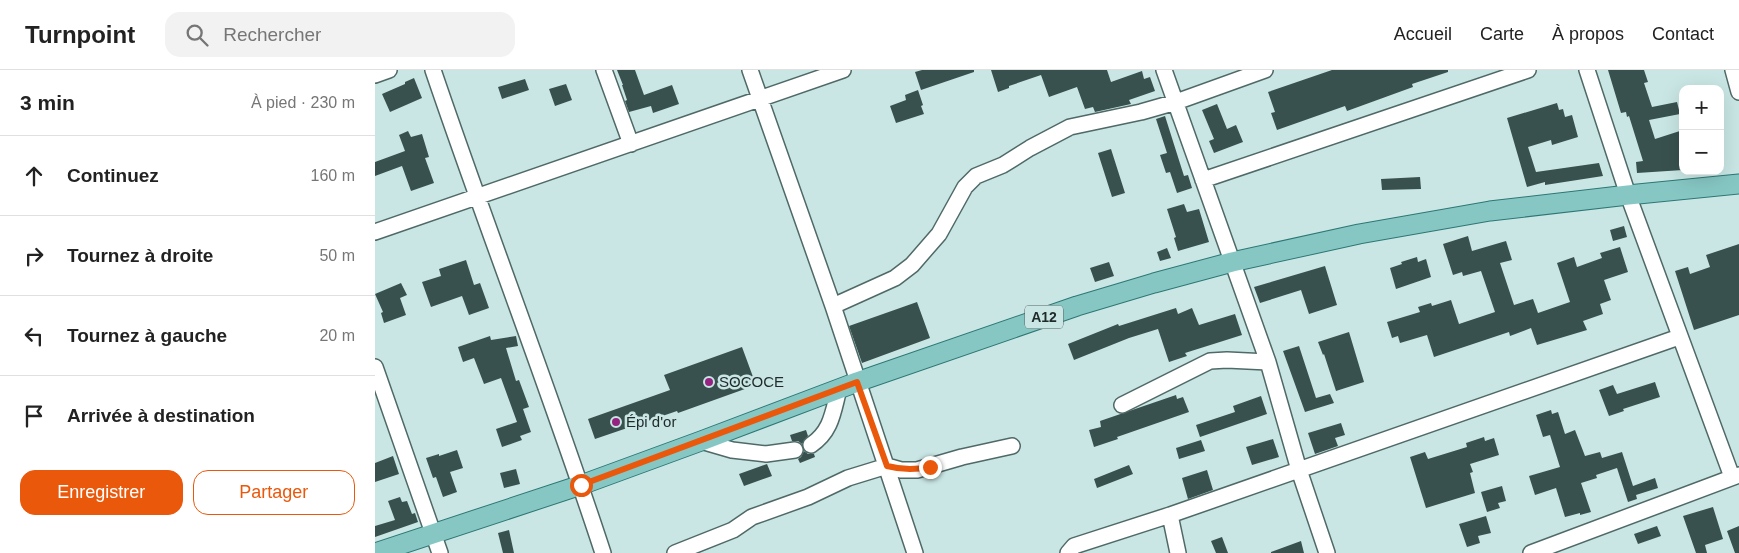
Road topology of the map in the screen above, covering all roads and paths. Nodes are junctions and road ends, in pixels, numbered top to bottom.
1 (389, 70) edge
2 (433, 70) edge
3 (604, 70) edge
4 (750, 70) edge
5 (843, 70) edge
6 (1165, 70) edge
7 (1265, 70) edge
8 (1528, 70) edge
9 (1587, 70) edge
10 (1733, 70) edge
11 (375, 75) edge
12 (1739, 92) edge
13 (760, 99) junction
14 (1176, 102) junction
15 (631, 144) junction
16 (1203, 180) junction
17 (1739, 184) edge
18 (1628, 195) junction
19 (477, 197) junction
20 (375, 232) edge
21 (1232, 262) junction
22 (833, 306) junction
23 (1679, 337) junction
24 (1268, 362) junction
25 (375, 367) edge
26 (857, 382) junction
27 (839, 389) junction
28 (1121, 405) dead end
29 (701, 442) junction
30 (811, 445) dead end
31 (1012, 446) dead end
32 (795, 450) dead end
33 (887, 466) junction
34 (1299, 470) junction
35 (1736, 476) edge
36 (581, 485) junction
37 (1169, 515) junction
38 (433, 533) junction
39 (375, 553) edge
40 (440, 553) edge
41 (603, 553) edge
42 (675, 553) edge
43 (915, 553) edge
44 (1068, 553) edge
45 (1178, 553) edge
46 (1327, 553) edge
47 (1531, 553) edge

1 - 11 street
2 - 19 street
3 - 15 street
4 - 13 street
5 - 13 street
6 - 14 street
7 - 14 street
8 - 16 street
9 - 18 street
10 - 12 street
13 - 15 street
13 - 22 street
14 - 16 street
14 - 22 street
15 - 19 street
16 - 21 street
17 - 18 main road, A12
18 - 21 main road, A12
18 - 23 street
19 - 20 street
19 - 36 street
21 - 24 street
21 - 26 main road, A12
22 - 26 street
23 - 34 street
23 - 35 street
24 - 28 street
24 - 34 street
25 - 38 street
26 - 27 main road, A12
26 - 33 street
27 - 29 main road, A12
27 - 30 street
29 - 32 street
29 - 36 main road, A12
31 - 33 street
33 - 42 street
33 - 43 street
34 - 37 street
34 - 46 street
35 - 47 street
36 - 38 main road, A12
36 - 41 street
37 - 44 street
37 - 45 street
38 - 39 main road, A12
38 - 40 street

